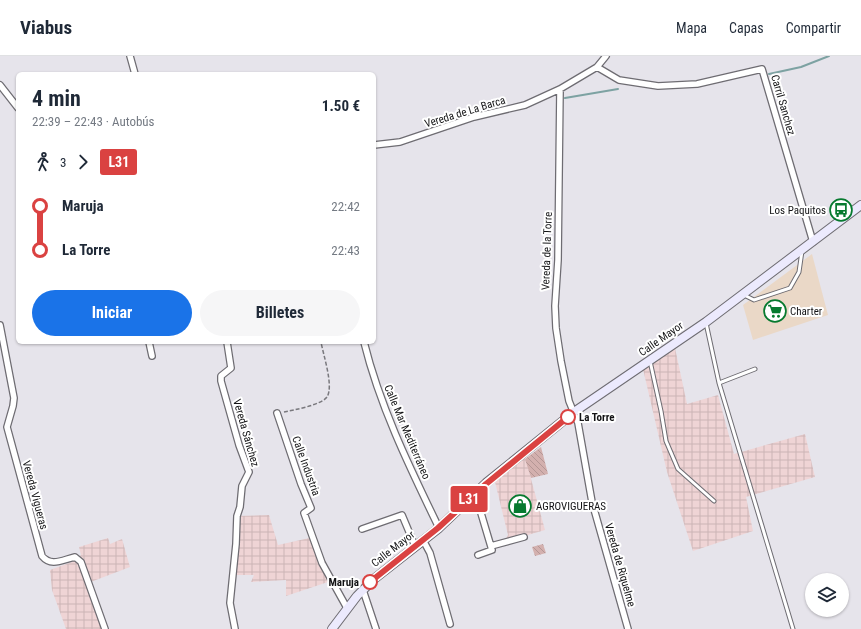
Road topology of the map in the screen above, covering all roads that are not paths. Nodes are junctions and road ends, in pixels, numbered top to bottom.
1 (130, 56) edge
2 (606, 56) edge
3 (597, 67) junction
4 (134, 72) edge
5 (0, 85) edge
6 (560, 89) junction
7 (16, 105) edge
8 (376, 145) edge
9 (861, 205) edge
10 (813, 242) junction
11 (802, 250) junction
12 (742, 294) junction
13 (706, 322) junction
14 (0, 325) edge
15 (149, 344) edge
16 (227, 344) edge
17 (365, 344) edge
18 (152, 356) dead end
19 (650, 360) junction
20 (755, 369) dead end
21 (719, 383) junction
22 (574, 412) junction
23 (277, 413) road end
24 (475, 493) junction
25 (714, 501) dead end
26 (438, 528) junction
27 (362, 529) dead end
28 (524, 537) dead end
29 (423, 540) junction
30 (415, 546) junction
31 (490, 546) junction
32 (478, 555) dead end
33 (363, 590) junction
34 (347, 608) junction
35 (450, 624) dead end
36 (106, 629) edge
37 (235, 629) edge
38 (332, 629) edge
39 (376, 629) edge
40 (628, 629) edge
41 (793, 629) edge

1 - 4 street
2 - 3 street, Vereda de La Barca
3 - 6 street, Vereda de La Barca
3 - 10 street, Carril Sanchez
5 - 7 street
6 - 8 street, Vereda de La Barca
6 - 22 street, Vereda de la Torre
9 - 10 main road, Calle Mayor
10 - 11 main road, Calle Mayor
11 - 12 main road, Calle Mayor
11 - 12 lane
12 - 13 main road, Calle Mayor
13 - 19 main road, Calle Mayor
13 - 21 lane
14 - 36 street, Vereda Vigueras
15 - 18 street
16 - 37 street, Vereda Sánchez
17 - 26 street, Calle Mar Mediterráneo
19 - 22 main road, Calle Mayor
19 - 25 lane
20 - 21 lane
21 - 41 lane
22 - 24 main road, Calle Mayor
22 - 40 street, Vereda de Riquelme
23 - 34 street, Calle Industria
24 - 26 main road, Calle Mayor
24 - 31 street
26 - 29 main road, Calle Mayor
27 - 30 street
28 - 31 street
29 - 30 main road, Calle Mayor
29 - 35 street
30 - 33 main road, Calle Mayor
31 - 32 street
33 - 34 main road, Calle Mayor
33 - 39 street
34 - 38 main road, Calle Mayor

